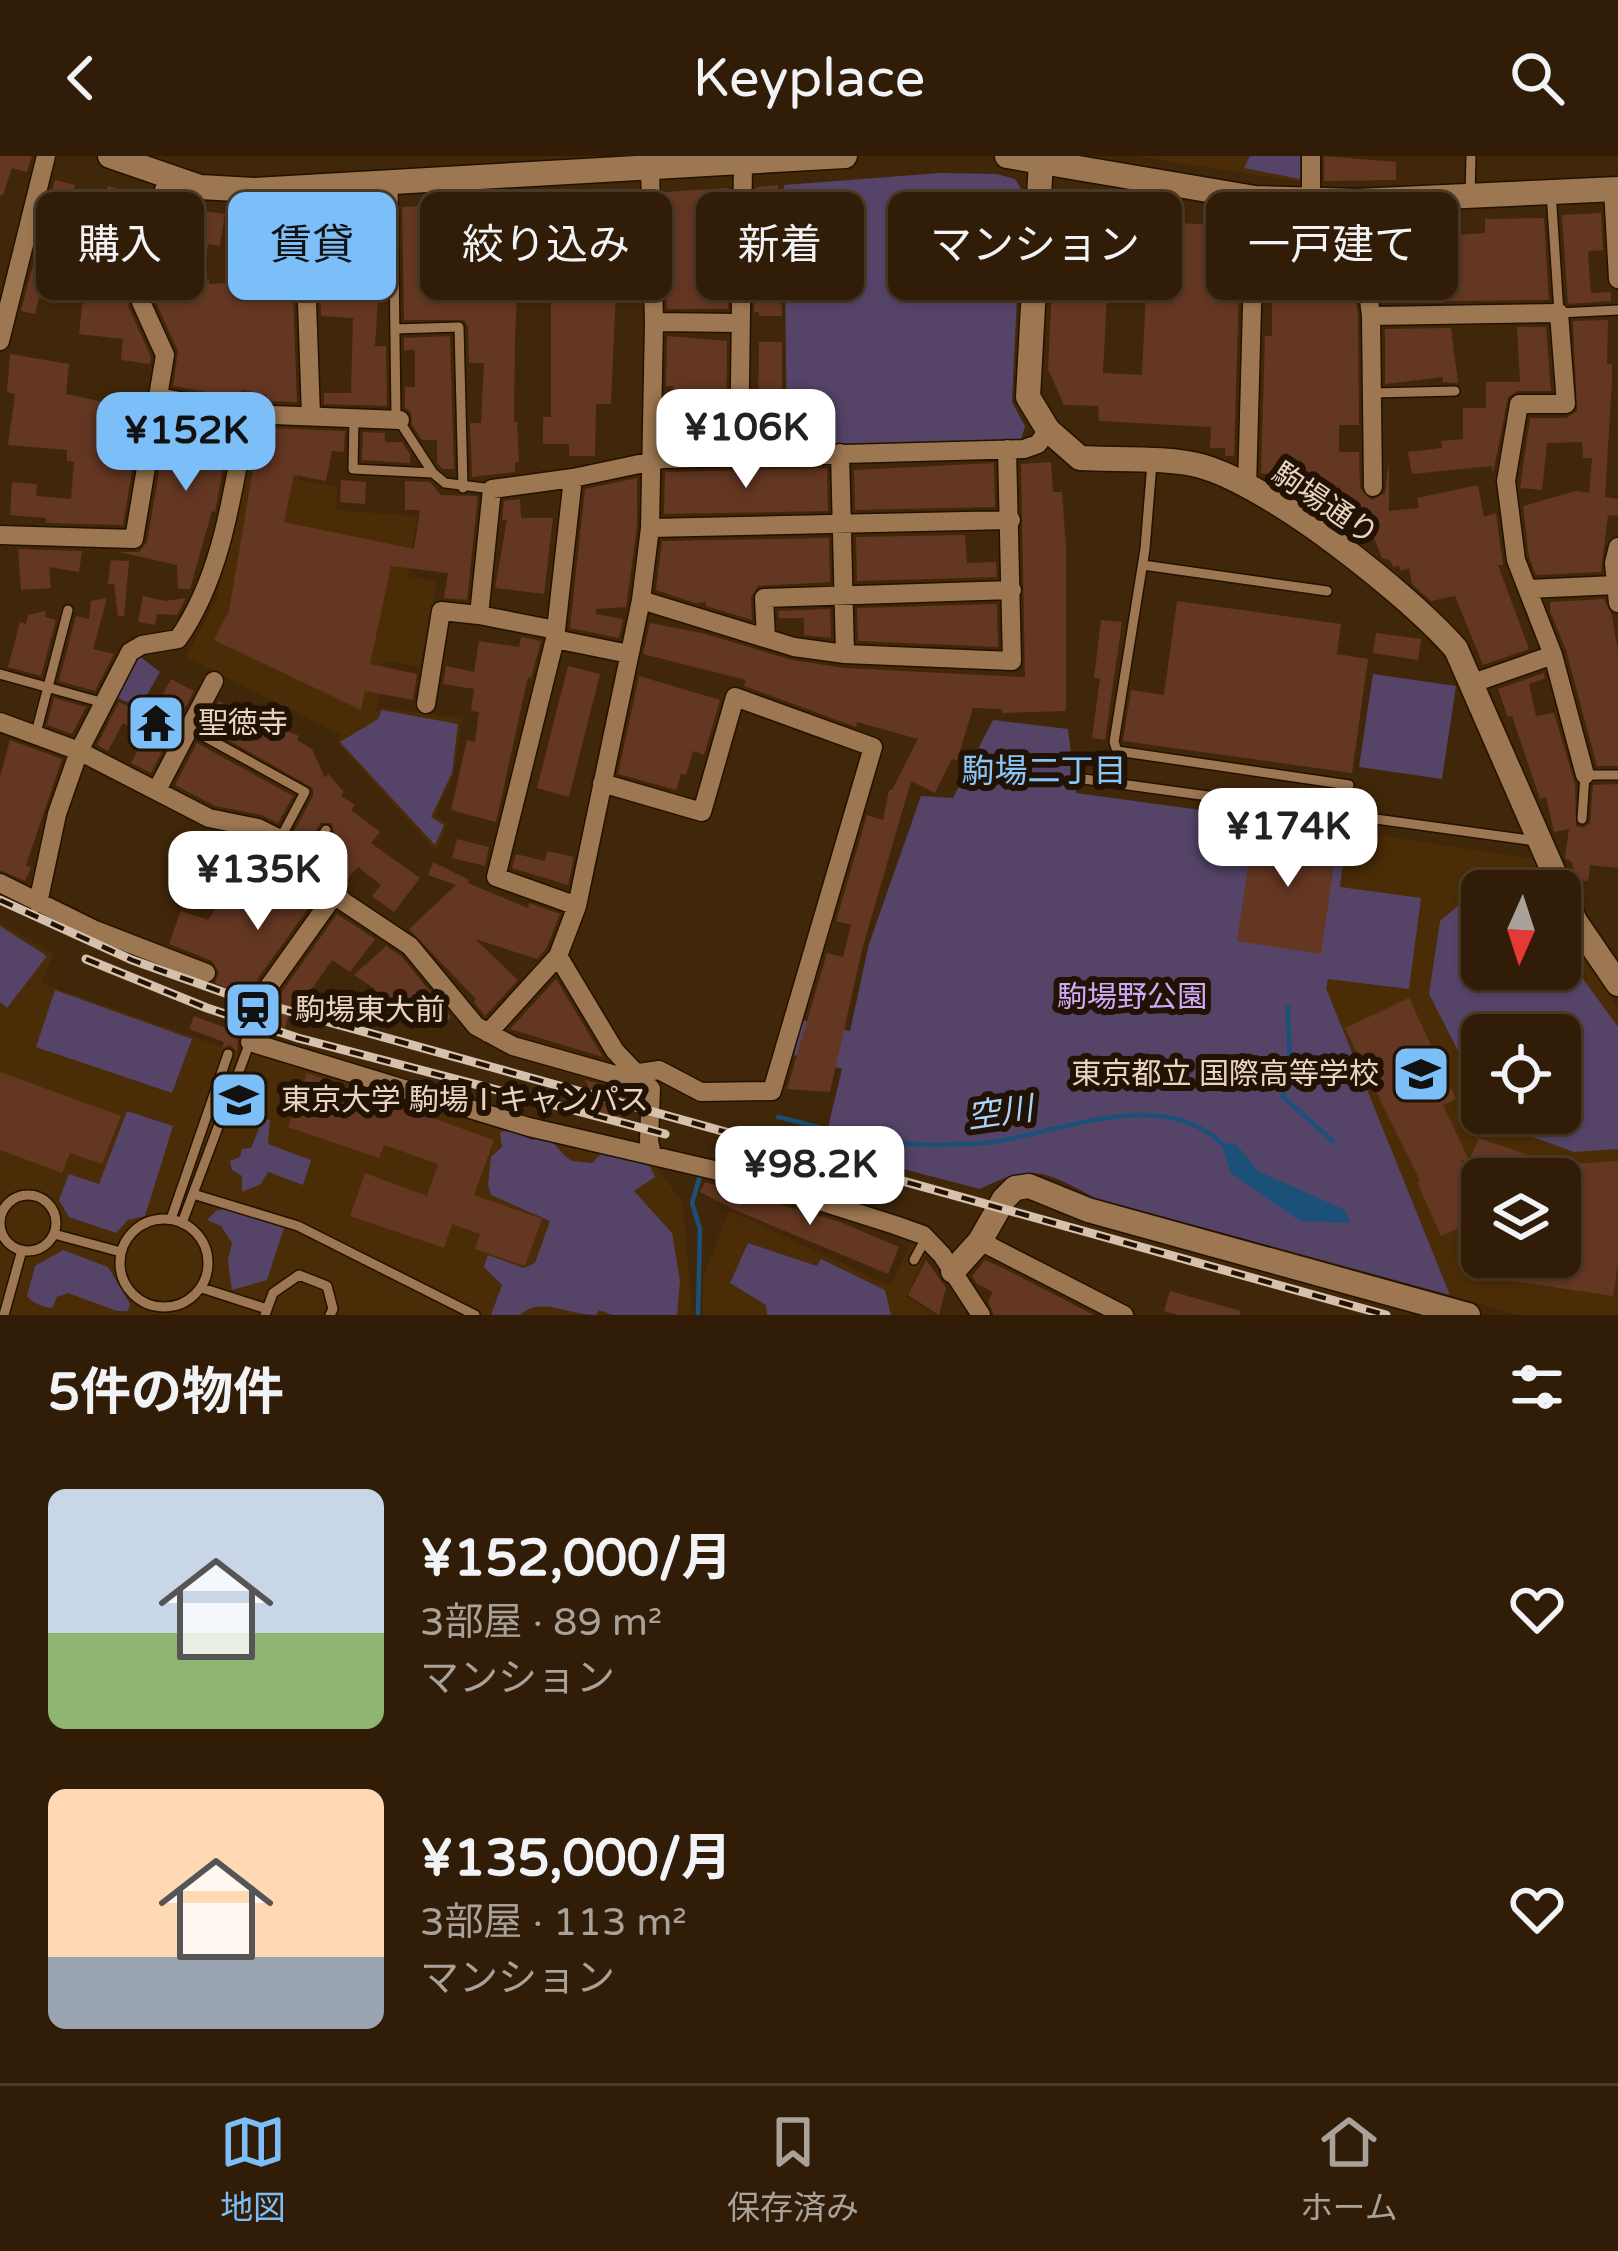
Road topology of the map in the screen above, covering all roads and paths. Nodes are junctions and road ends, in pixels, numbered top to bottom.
1 (46, 156) edge
2 (110, 156) edge
3 (845, 156) edge
4 (1007, 156) edge
5 (1311, 156) edge
6 (1471, 156) edge
7 (743, 159) edge
8 (1041, 160) junction
9 (650, 169) junction
10 (409, 174) edge
11 (168, 178) junction
12 (303, 188) junction
13 (1615, 189) edge
14 (1221, 192) edge
15 (1312, 192) edge
16 (1551, 193) junction
17 (1471, 195) junction
18 (1458, 196) edge
19 (1618, 279) edge
20 (1252, 300) edge
21 (1369, 300) edge
22 (1618, 310) edge
23 (1559, 313) junction
24 (1371, 316) junction
25 (654, 322) junction
26 (740, 323) junction
27 (395, 329) junction
28 (0, 341) edge
29 (1455, 391) dead end
30 (1374, 393) junction
31 (159, 397) junction
32 (247, 414) junction
33 (311, 416) junction
34 (355, 418) junction
35 (400, 420) junction
36 (1048, 430) junction
37 (1007, 449) junction
38 (839, 453) junction
39 (740, 456) junction
40 (1152, 463) junction
41 (651, 464) junction
42 (433, 472) junction
43 (573, 478) junction
44 (1372, 487) dead end
45 (463, 488) junction
46 (1247, 488) junction
47 (492, 489) junction
48 (1011, 520) junction
49 (840, 523) junction
50 (650, 528) junction
51 (0, 535) edge
52 (1618, 548) edge
53 (1143, 565) junction
54 (1528, 589) junction
55 (1012, 590) junction
56 (1327, 591) dead end
57 (1617, 594) edge
58 (845, 596) junction
59 (641, 600) junction
60 (68, 610) dead end
61 (479, 615) junction
62 (555, 634) junction
63 (766, 638) junction
64 (629, 654) junction
65 (844, 654) junction
66 (1553, 655) junction
67 (0, 674) edge
68 (214, 681) dead end
69 (1473, 683) junction
70 (48, 687) junction
71 (104, 703) junction
72 (426, 704) dead end
73 (0, 722) edge
74 (190, 728) junction
75 (36, 733) junction
76 (79, 751) junction
77 (1585, 775) junction
78 (1618, 775) edge
79 (1084, 779) dead end
80 (602, 783) junction
81 (1349, 784) dead end
82 (157, 790) junction
83 (1582, 820) dead end
84 (326, 830) dead end
85 (280, 839) junction
86 (1537, 842) junction
87 (304, 863) junction
88 (0, 883) edge
89 (335, 894) junction
90 (38, 903) junction
91 (577, 906) junction
92 (558, 956) junction
93 (206, 973) dead end
94 (1618, 984) edge
95 (270, 985) dead end
96 (488, 1033) junction
97 (250, 1042) joint
98 (228, 1054) dead end
99 (638, 1073) junction
100 (652, 1155) junction
101 (193, 1194) junction
102 (176, 1221) junction
103 (54, 1234) junction
104 (926, 1238) junction
105 (980, 1241) junction
106 (22, 1250) junction
107 (121, 1252) junction
108 (914, 1259) dead end
109 (953, 1270) junction
110 (202, 1288) junction
111 (266, 1312) edge
112 (4, 1315) edge
113 (330, 1315) edge
114 (475, 1315) edge
115 (980, 1315) edge
116 (1124, 1315) edge
117 (1468, 1315) edge

1 - 28 street
2 - 11 street
3 - 7 street
4 - 8 street
5 - 15 street
6 - 17 lane
7 - 9 street
7 - 26 street
8 - 14 street
8 - 36 street
9 - 10 street
9 - 25 street
10 - 12 street
10 - 27 lane
11 - 12 street
11 - 31 street
12 - 33 street
13 - 16 street
13 - 19 street
16 - 17 street
16 - 23 lane
17 - 18 street
20 - 46 street
21 - 24 street
22 - 23 lane
23 - 24 street
23 - 54 street
24 - 30 street
25 - 26 street
25 - 41 street
26 - 39 street
27 - 35 lane
27 - 45 lane
29 - 30 lane
30 - 44 street
31 - 32 street
31 - 51 street
32 - 33 street
32 - 71 street
33 - 34 street
34 - 35 street
34 - 42 lane
35 - 42 lane
36 - 37 street
36 - 40 street, 駒場通り
37 - 38 street
37 - 48 street
38 - 39 street
38 - 49 street
39 - 41 street
40 - 46 street, 駒場通り
40 - 53 lane
41 - 43 street
41 - 50 street
42 - 45 lane
43 - 47 street
43 - 62 street
45 - 47 lane
46 - 69 street, 駒場通り
47 - 61 street
48 - 49 street
48 - 55 street
49 - 50 street
49 - 58 street
50 - 59 street
52 - 57 street
53 - 56 lane
53 - 81 lane
54 - 57 street
54 - 66 street
55 - 58 street
55 - 65 street
58 - 63 street
58 - 65 street
59 - 63 street
59 - 64 street
60 - 70 lane
61 - 62 street
61 - 72 street
62 - 64 street
62 - 91 street
63 - 65 street
64 - 80 street
66 - 69 street
66 - 77 street
67 - 70 lane
68 - 74 street
69 - 86 street, 駒場通り
70 - 71 lane
70 - 75 lane
71 - 76 street
73 - 75 street
74 - 82 street
74 - 85 lane
75 - 76 street
76 - 82 street
76 - 90 street
77 - 78 lane
77 - 83 lane
79 - 86 lane
80 - 91 street
80 - 99 street
82 - 85 street
84 - 87 lane
85 - 87 street
86 - 94 street, 駒場通り
87 - 89 street
88 - 90 street
89 - 95 street
89 - 96 street
90 - 93 street
91 - 92 street
92 - 96 street
92 - 99 street
96 - 99 street
97 - 100 street
97 - 101 lane
98 - 102 lane
99 - 100 street
100 - 104 street
101 - 102 lane
101 - 114 lane
102 - 107 lane
102 - 110 lane
103 - 106 lane
103 - 106 lane
103 - 107 lane
104 - 108 lane
104 - 109 street
105 - 109 street
105 - 116 street
105 - 117 street
106 - 112 lane
107 - 110 lane
109 - 115 street
110 - 111 lane
111 - 113 lane

